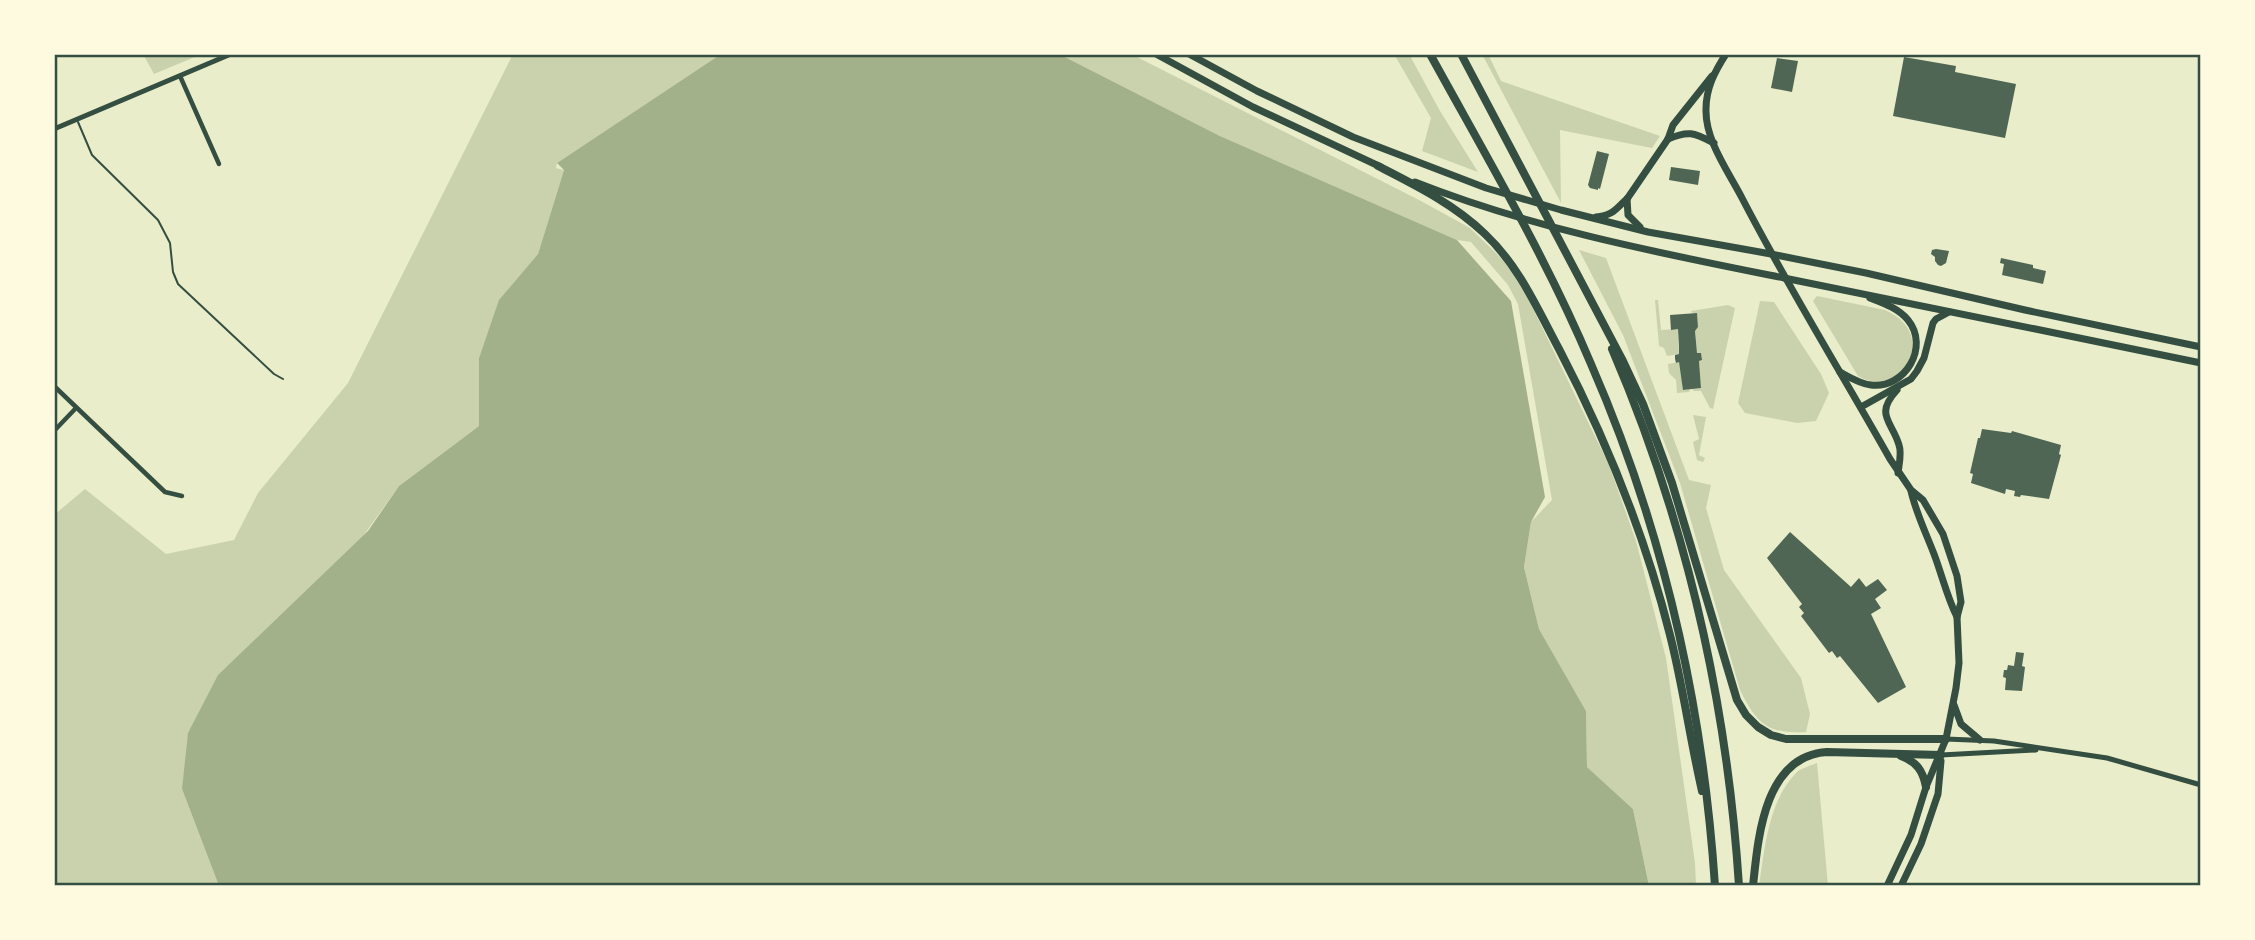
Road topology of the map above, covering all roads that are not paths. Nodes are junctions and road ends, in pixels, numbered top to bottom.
1 (231, 54) edge
2 (1156, 54) edge
3 (1189, 54) edge
4 (1430, 54) edge
5 (1461, 54) edge
6 (1726, 54) edge
7 (1714, 72) junction
8 (180, 76) junction
9 (77, 119) junction
10 (54, 129) edge
11 (1668, 139) junction
12 (1714, 143) junction
13 (219, 164) dead end
14 (1378, 166) junction
15 (1627, 199) junction
16 (1587, 217) junction
17 (1648, 232) junction
18 (1566, 251) junction
19 (1771, 254) junction
20 (1785, 278) junction
21 (1852, 291) junction
22 (1951, 311) junction
23 (2201, 347) edge
24 (2201, 363) edge
25 (1840, 372) junction
26 (283, 379) dead end
27 (1908, 381) junction
28 (54, 386) edge
29 (1861, 407) junction
30 (76, 408) junction
31 (54, 431) edge
32 (1898, 473) junction
33 (1910, 490) junction
34 (182, 496) dead end
35 (1957, 617) junction
36 (1954, 705) junction
37 (1946, 739) junction
38 (1980, 740) junction
39 (2046, 749) junction
40 (1895, 754) junction
41 (1941, 755) junction
42 (2201, 785) edge
43 (1926, 787) junction
44 (1710, 827) junction
45 (1715, 886) edge
46 (1739, 886) edge
47 (1753, 886) edge
48 (1887, 886) edge
49 (1901, 886) edge

1 - 8 street
2 - 14 main road
3 - 16 main road
4 - 44 highway
5 - 18 highway
6 - 7 main road
7 - 11 main road
7 - 12 main road
8 - 9 street
8 - 13 street
9 - 10 street
9 - 26 lane
11 - 12 main road
11 - 15 main road
12 - 19 main road
14 - 20 main road
14 - 44 highway
15 - 16 main road
15 - 17 main road
16 - 17 main road
17 - 19 main road
18 - 37 highway
18 - 46 highway
19 - 20 main road
19 - 23 main road
20 - 21 main road
20 - 25 main road
21 - 22 main road
21 - 25 main road
22 - 24 main road
22 - 27 main road
25 - 29 main road
27 - 29 main road
27 - 32 main road
28 - 30 street
29 - 32 main road
30 - 31 street
30 - 34 street
32 - 33 main road
33 - 35 main road
33 - 35 main road
35 - 36 main road
36 - 37 main road
36 - 38 main road
37 - 38 street
37 - 41 main road
38 - 39 street
39 - 41 street
39 - 42 street
40 - 41 highway
40 - 43 highway
40 - 47 highway
41 - 43 main road
41 - 49 main road
43 - 48 main road
44 - 45 highway

